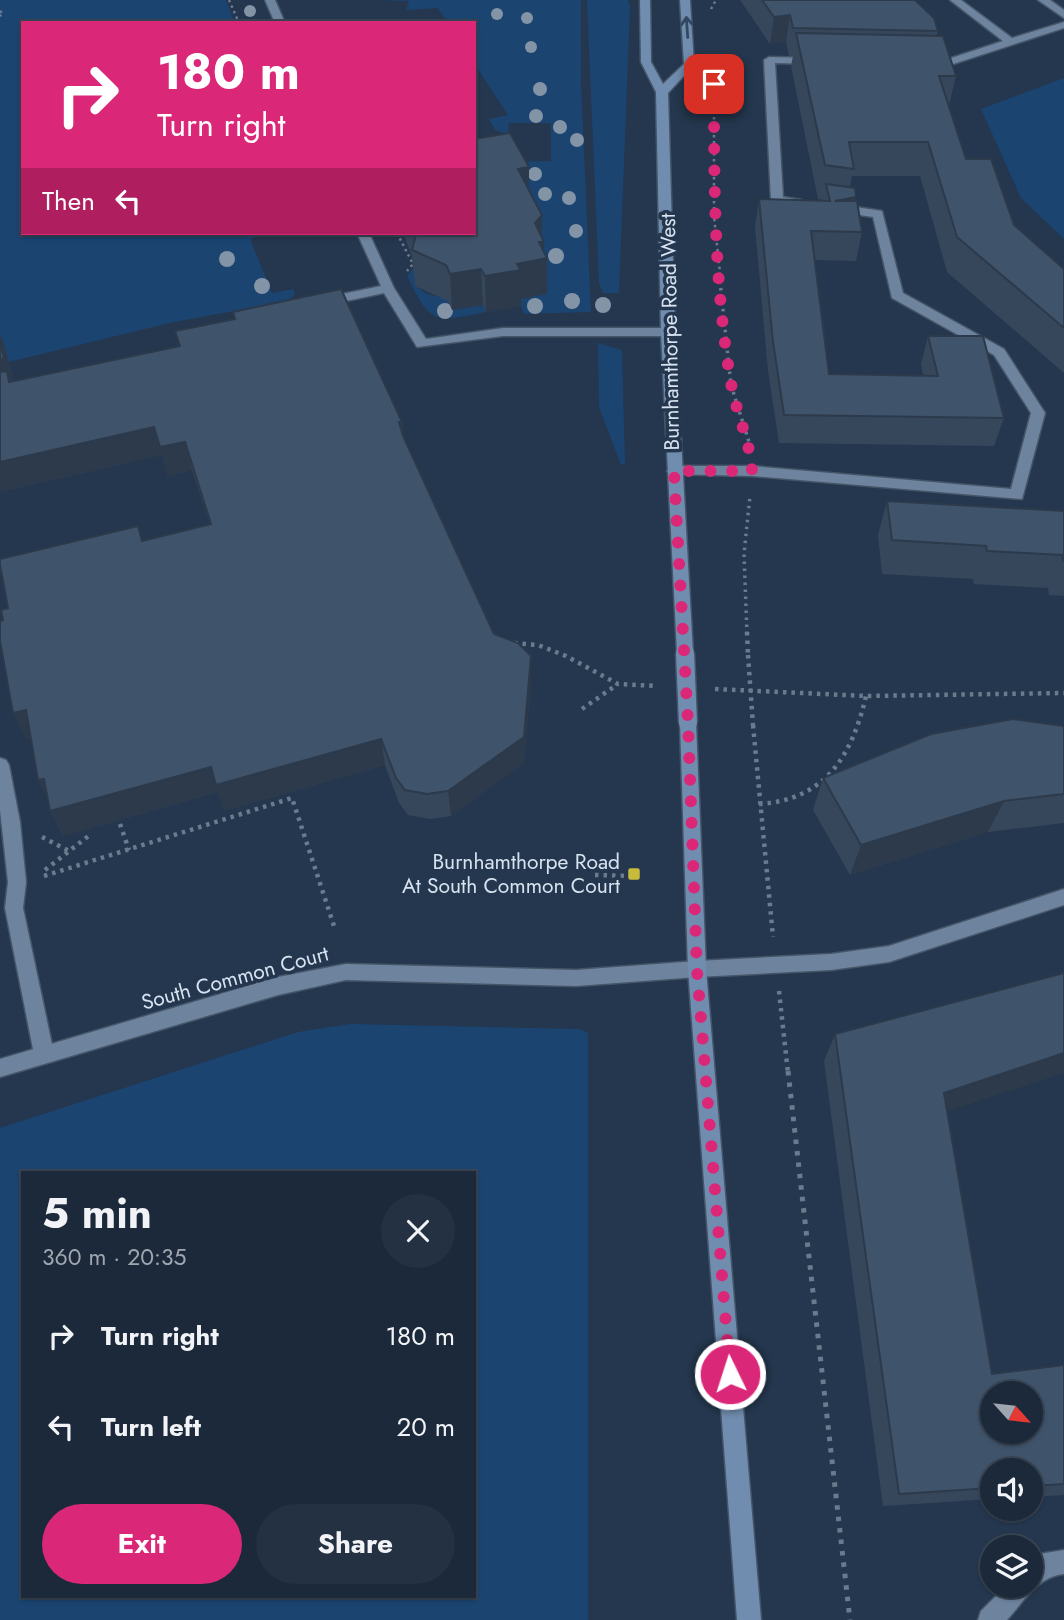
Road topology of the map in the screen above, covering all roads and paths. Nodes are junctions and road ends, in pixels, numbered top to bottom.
1 (229, 0) edge
2 (270, 0) edge
3 (645, 0) edge
4 (685, 0) edge
5 (716, 0) edge
6 (955, 0) edge
7 (1043, 0) edge
8 (0, 10) edge
9 (709, 13) dead end
10 (1064, 15) edge
11 (0, 16) edge
12 (238, 21) edge
13 (279, 21) edge
14 (1064, 25) edge
15 (1010, 42) junction
16 (823, 61) edge
17 (713, 62) dead end
18 (916, 64) edge
19 (662, 92) junction
20 (364, 235) edge
21 (398, 235) edge
22 (404, 275) dead end
23 (388, 288) junction
24 (306, 306) edge
25 (668, 332) junction
26 (674, 471) junction
27 (752, 471) junction
28 (503, 646) edge
29 (618, 684) junction
30 (659, 686) dead end
31 (714, 689) dead end
32 (1064, 693) edge
33 (866, 696) junction
34 (582, 709) dead end
35 (0, 765) edge
36 (759, 804) junction
37 (120, 824) dead end
38 (91, 834) dead end
39 (129, 849) junction
40 (595, 875) dead end
41 (631, 876) dead end
42 (1064, 897) edge
43 (334, 926) dead end
44 (772, 927) dead end
45 (697, 970) junction
46 (779, 993) dead end
47 (44, 1054) junction
48 (0, 1068) edge
49 (1064, 1562) edge
50 (1043, 1564) edge
51 (1011, 1598) edge
52 (749, 1620) edge
53 (850, 1620) edge
54 (990, 1620) edge

1 - 12 path
2 - 13 street
3 - 19 main road, Burnhamthorpe Road West
19 -> 4 main road
5 - 9 path
6 - 15 street
7 - 10 street
8 - 11 path
14 - 15 street
15 - 18 street
16 - 27 street
17 - 27 path
19 - 25 main road, Burnhamthorpe Road West
20 - 23 street
21 - 22 path
23 - 24 street
23 - 25 street
25 - 26 main road, Burnhamthorpe Road West
26 - 27 street
26 - 45 main road, Burnhamthorpe Road West, bridge
27 - 36 path, bridge
28 - 29 path
29 - 30 path
29 - 34 path
31 - 33 path
32 - 33 path
33 - 36 path
35 - 47 street
36 - 44 path
37 - 39 path
38 - 39 path
39 - 43 path
40 - 41 path
42 - 45 street, South Common Court
45 - 47 street, South Common Court
45 - 52 main road, Burnhamthorpe Road West
46 - 53 path
47 - 48 street, South Common Court
49 - 50 street
51 - 54 street

